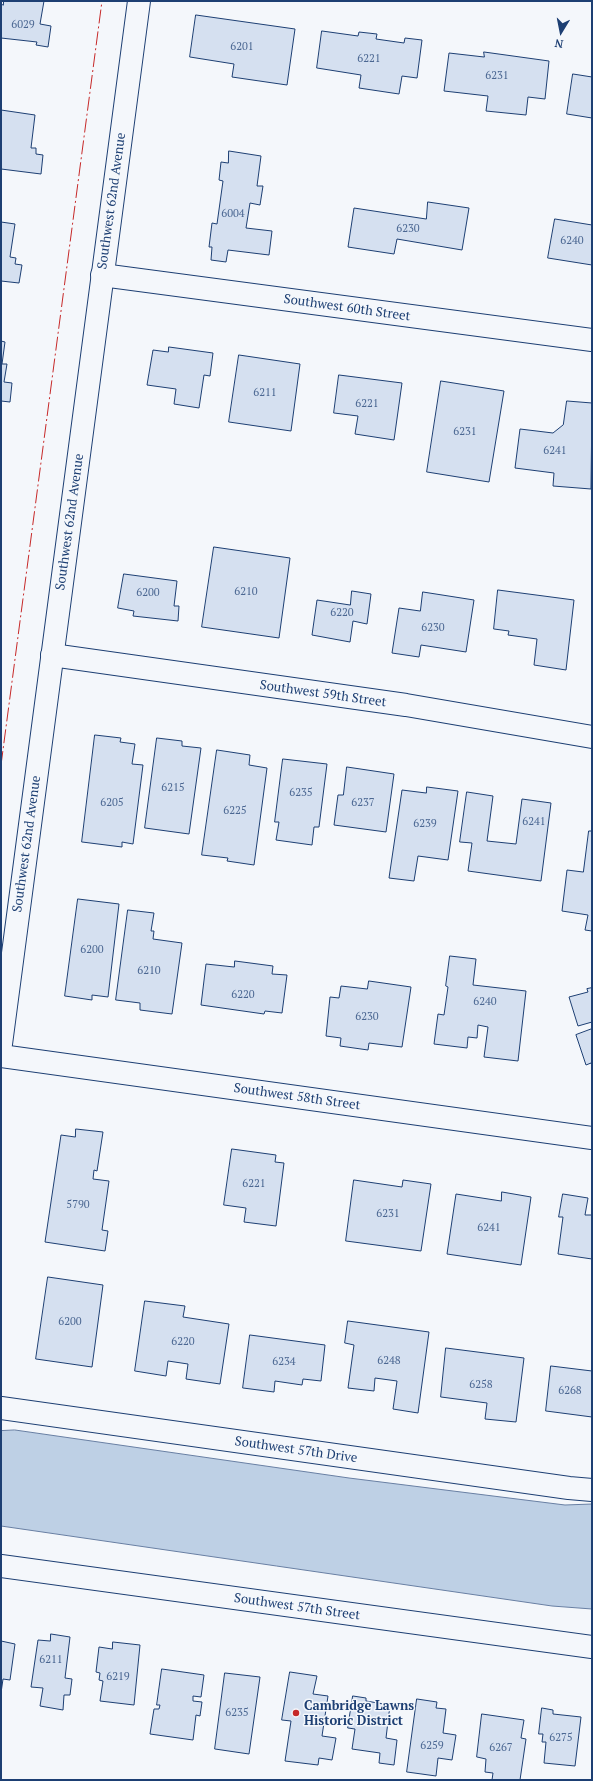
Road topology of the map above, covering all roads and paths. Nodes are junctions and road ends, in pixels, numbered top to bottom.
1 (139, 1) edge
2 (102, 275) junction
3 (592, 340) edge
4 (52, 655) junction
5 (592, 737) edge
6 (1, 1044) edge
7 (1, 1056) edge
8 (592, 1138) edge
9 (1, 1408) edge
10 (592, 1490) edge
11 (1, 1566) edge
12 (592, 1647) edge

1 - 2 street, Southwest 62nd Avenue
2 - 3 street, Southwest 60th Street
2 - 4 street, Southwest 62nd Avenue
4 - 5 street, Southwest 59th Street
4 - 6 street, Southwest 62nd Avenue
7 - 8 street, Southwest 58th Street
9 - 10 street, Southwest 57th Drive
11 - 12 street, Southwest 57th Street

